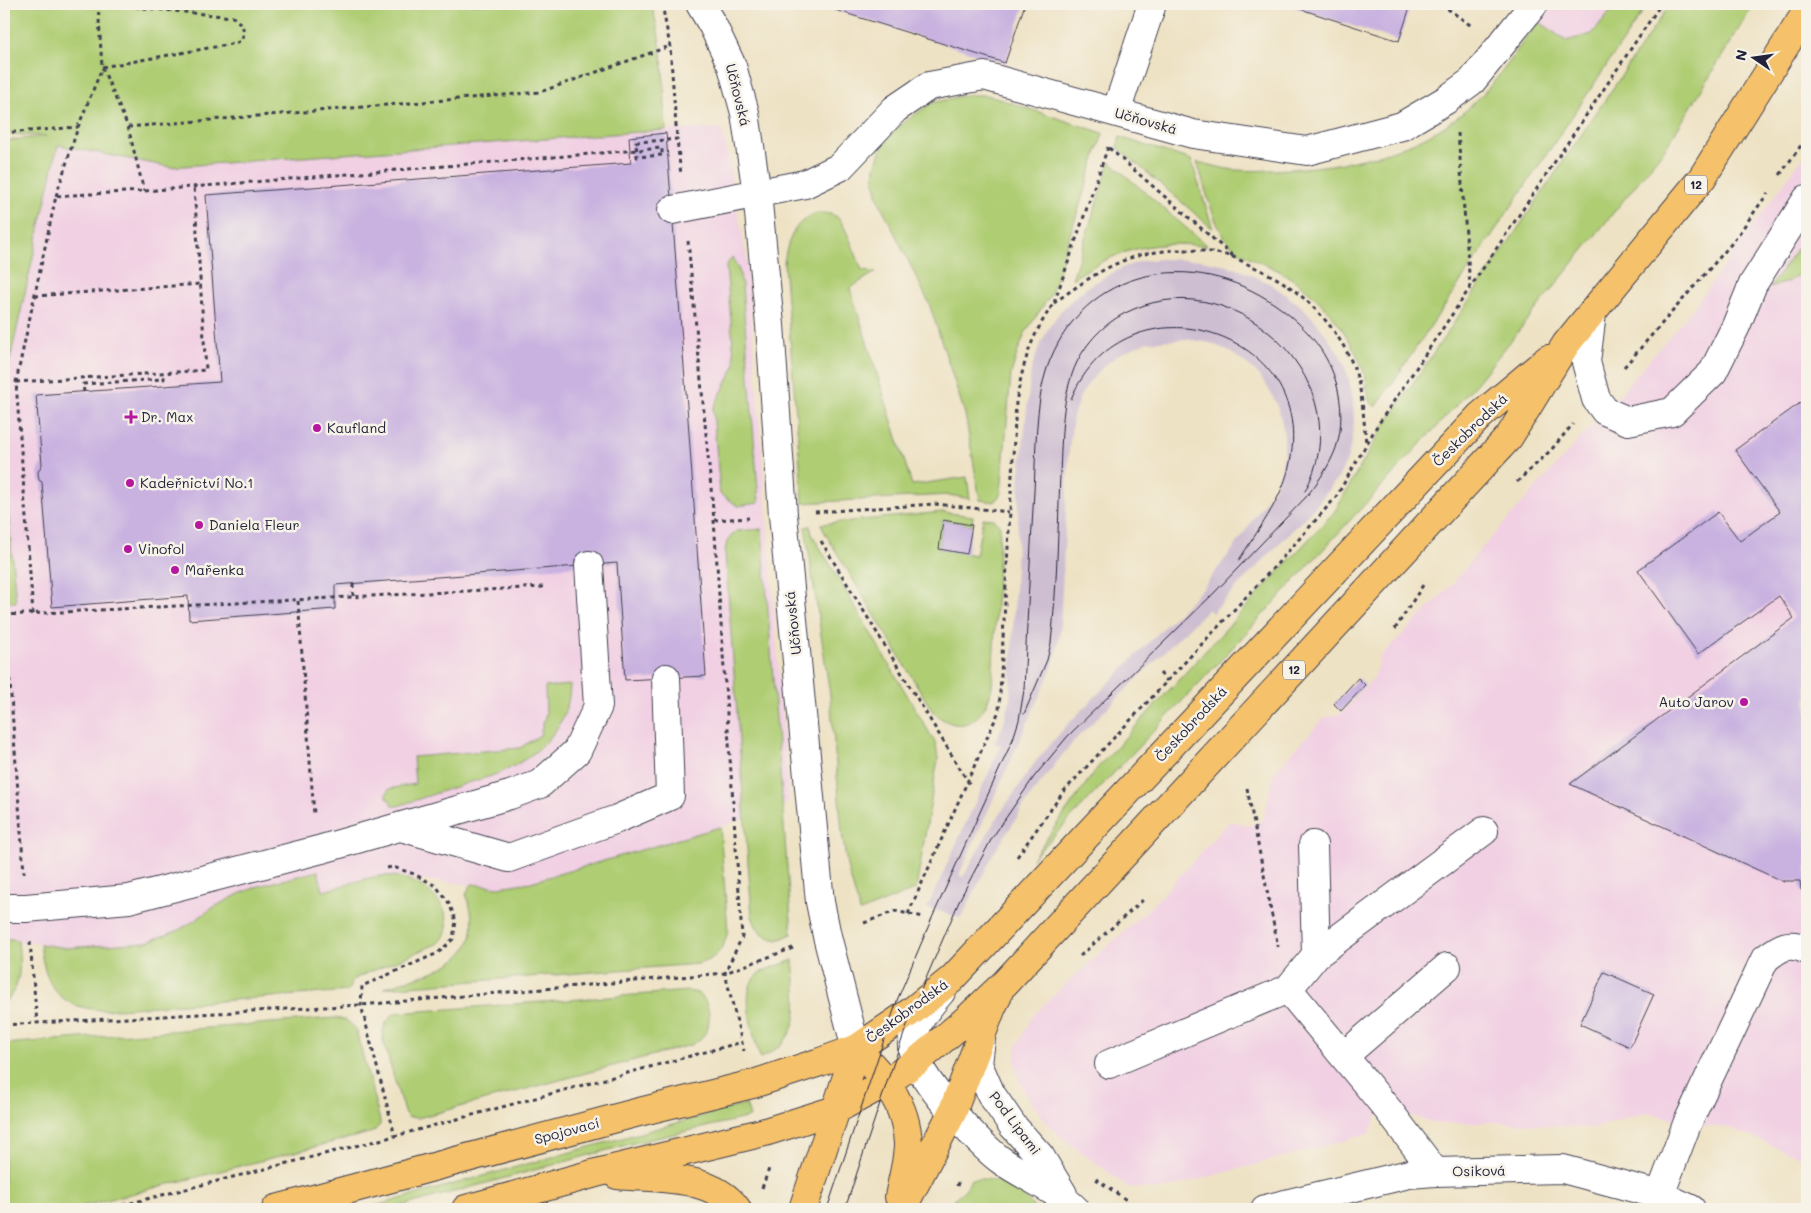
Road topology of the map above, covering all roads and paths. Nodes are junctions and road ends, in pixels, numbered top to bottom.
1 (98, 4) edge
2 (105, 4) edge
3 (662, 4) edge
4 (1152, 4) edge
5 (1661, 4) edge
6 (710, 8) edge
7 (1530, 9) edge
8 (1807, 11) edge
9 (670, 46) junction
10 (102, 67) junction
11 (1446, 100) junction
12 (1116, 112) junction
13 (78, 127) junction
14 (128, 127) junction
15 (4, 133) edge
16 (1807, 137) edge
17 (677, 139) junction
18 (1108, 148) junction
19 (1778, 178) dead end
20 (194, 186) junction
21 (1772, 186) dead end
22 (144, 191) junction
23 (757, 194) junction
24 (56, 196) junction
25 (1807, 199) edge
26 (678, 210) junction
27 (1234, 258) junction
28 (200, 284) junction
29 (1470, 286) junction
30 (35, 296) junction
31 (1054, 303) junction
32 (1592, 313) junction
33 (1566, 344) junction
34 (164, 373) junction
35 (16, 382) junction
36 (84, 392) dead end
37 (1596, 399) junction
38 (1367, 446) junction
39 (1515, 484) dead end
40 (1009, 512) junction
41 (783, 515) junction
42 (820, 539) dead end
43 (589, 565) dead end
44 (1429, 575) dead end
45 (353, 584) dead end
46 (543, 586) dead end
47 (353, 597) junction
48 (298, 600) junction
49 (34, 614) junction
50 (4, 615) edge
51 (1395, 629) dead end
52 (1160, 673) dead end
53 (666, 678) dead end
54 (1167, 681) junction
55 (968, 784) junction
56 (1247, 788) dead end
57 (401, 827) junction
58 (1484, 831) dead end
59 (1313, 844) dead end
60 (322, 849) junction
61 (1012, 864) dead end
62 (385, 868) dead end
63 (1143, 900) dead end
64 (15, 908) edge
65 (908, 914) junction
66 (924, 917) dead end
67 (864, 923) dead end
68 (793, 948) dead end
69 (1807, 950) edge
70 (1316, 955) junction
71 (1079, 957) dead end
72 (1448, 967) dead end
73 (725, 973) junction
74 (952, 979) junction
75 (1005, 982) junction
76 (1288, 989) junction
77 (362, 1005) junction
78 (37, 1023) junction
79 (4, 1026) edge
80 (981, 1037) junction
81 (856, 1049) junction
82 (1344, 1056) junction
83 (916, 1062) junction
84 (1109, 1064) dead end
85 (886, 1082) junction
86 (836, 1110) junction
87 (952, 1113) junction
88 (395, 1136) junction
89 (1435, 1172) junction
90 (596, 1173) junction
91 (959, 1179) dead end
92 (957, 1186) dead end
93 (1660, 1195) junction
94 (1072, 1206) edge
95 (107, 1209) edge
96 (276, 1209) edge
97 (466, 1209) edge
98 (737, 1209) edge
99 (803, 1209) edge
100 (896, 1209) edge
101 (902, 1209) edge
102 (1265, 1209) edge
103 (1692, 1209) edge

1 - 10 path
2 - 10 path
3 - 9 path
4 - 12 street
5 - 29 path
6 - 23 street, Učňovská
7 - 11 street, Učňovská
8 - 32 main road, Českobrodská / 12
9 - 14 path
9 - 17 path
10 - 13 path
10 - 14 path
11 - 12 street, Učňovská
11 - 29 path
12 - 18 path
12 - 23 street, Učňovská
13 - 15 path
13 - 24 path
14 - 22 path
16 - 19 path
17 - 20 path, bridge
17 - 26 path
18 - 27 path
18 - 31 path
20 - 22 path
20 - 28 path
21 - 37 path
22 - 24 path
23 - 26 street
23 - 41 street, Učňovská
24 - 30 path
25 - 37 street
26 - 73 path
27 - 31 path
27 - 38 path
28 - 30 path
28 - 34 path
29 - 38 path
30 - 35 path
31 - 40 path
32 - 33 main road, Českobrodská / 12
32 - 37 street
33 - 74 main road, Českobrodská / 12
33 - 75 main road, Českobrodská / 12
34 - 35 path
34 - 36 path
35 - 49 path
37 - 39 path
38 - 54 path
40 - 41 path
40 - 55 path
41 - 81 street, Učňovská
42 - 55 path
43 - 57 street
44 - 51 path
45 - 47 path
46 - 47 path
47 - 48 path
48 - 49 path
48 - 60 path
49 - 50 path
50 - 64 path
52 - 54 path
53 - 57 street
54 - 61 path
55 - 65 path
56 - 76 path
57 - 60 street
58 - 70 street
59 - 70 street
60 - 64 street
62 - 77 path
63 - 71 path
64 - 78 path
65 - 66 path
65 - 67 path
68 - 73 path
69 - 93 street
70 - 76 street
72 - 82 street
73 - 77 path
73 - 88 path
74 - 81 main road, Českobrodská / 12
74 - 83 street
75 - 80 main road
75 - 83 main road, Českobrodská
76 - 82 street
76 - 84 street
77 - 78 path
77 - 88 path
78 - 79 path
80 - 87 main road
80 - 94 street, Pod Lipami
81 - 85 main road
81 - 86 main road, Českobrodská
81 - 96 main road, Spojovací
82 - 89 street
83 - 85 main road
83 - 87 street, Pod Lipami
85 - 86 main road
85 - 100 main road
86 - 90 main road
86 - 99 main road, Českobrodská
87 - 94 street, Pod Lipami
87 - 101 main road
88 - 95 path
89 - 93 street, Osiková
89 - 102 street, Osiková
90 - 97 main road
90 - 98 main road
91 - 92 path
93 - 103 street, Osiková

